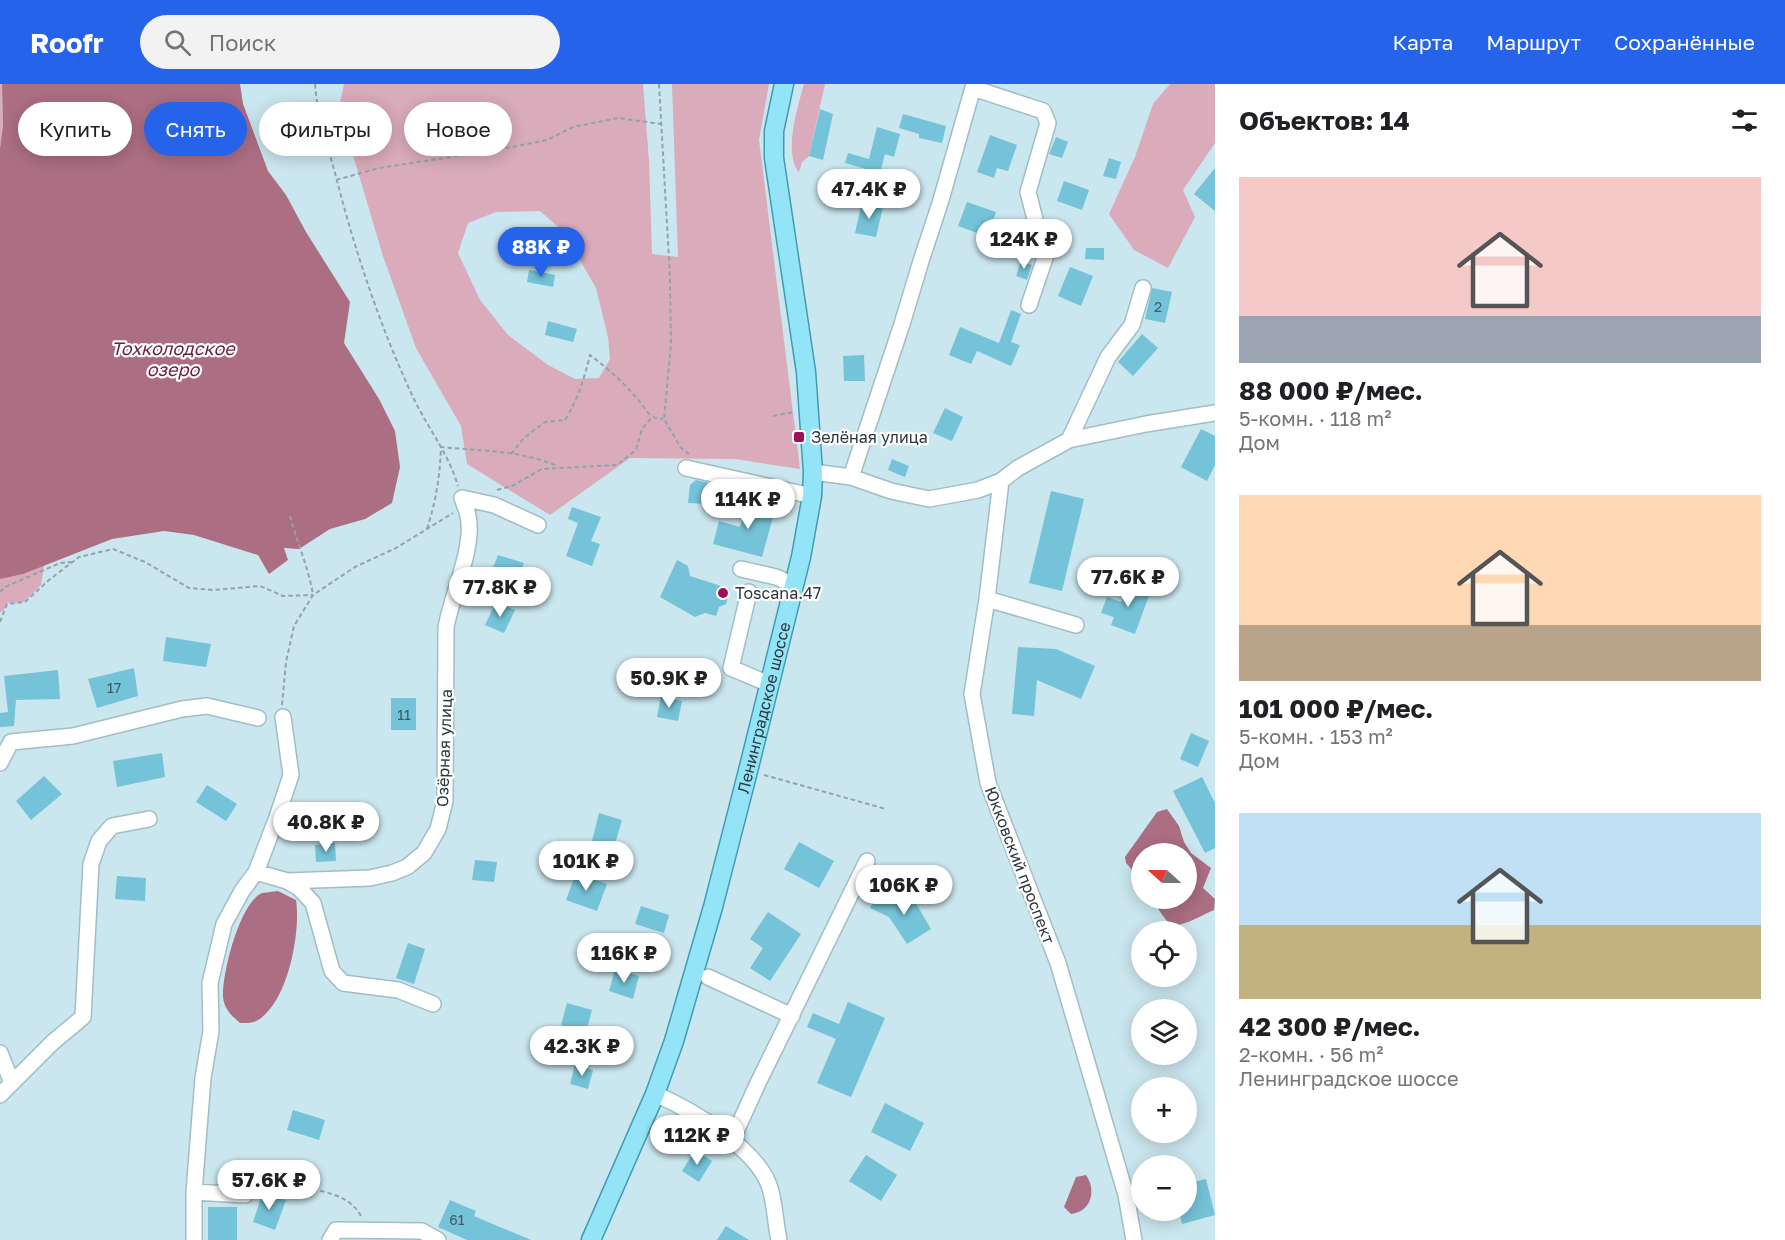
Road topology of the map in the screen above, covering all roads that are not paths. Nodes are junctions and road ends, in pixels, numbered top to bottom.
1 (784, 84) edge
2 (973, 86) edge
3 (1143, 288) dead end
4 (1029, 305) dead end
5 (1215, 413) edge
6 (1069, 440) junction
7 (687, 461) road end
8 (813, 472) junction
9 (851, 477) junction
10 (1001, 481) junction
11 (812, 496) junction
12 (538, 525) dead end
13 (741, 569) dead end
14 (794, 585) junction
15 (749, 592) dead end
16 (987, 599) junction
17 (1076, 625) dead end
18 (769, 684) junction
19 (283, 717) road end
20 (258, 718) dead end
21 (0, 763) edge
22 (149, 819) dead end
23 (867, 861) dead end
24 (256, 872) junction
25 (287, 880) junction
26 (708, 977) dead end
27 (433, 1004) dead end
28 (792, 1016) junction
29 (0, 1053) edge
30 (12, 1083) junction
31 (654, 1094) junction
32 (0, 1095) edge
33 (737, 1143) junction
34 (254, 1184) road end
35 (194, 1192) junction
36 (194, 1240) edge
37 (330, 1240) edge
38 (438, 1240) edge
39 (591, 1240) edge
40 (779, 1240) edge
41 (1134, 1240) edge

1 - 8 main road, Ленинградское шоссе
2 - 4 street
2 - 9 street
3 - 6 street
5 - 6 street
6 - 10 street
7 - 11 street
8 - 9 street
8 - 11 main road, Ленинградское шоссе
9 - 10 street
10 - 16 street, Юкковский проспект
11 - 14 main road, Ленинградское шоссе
12 - 25 street, Озёрная улица
13 - 14 street
14 - 18 main road, Ленинградское шоссе
15 - 18 street
16 - 17 street
16 - 41 street, Юкковский проспект
18 - 31 main road, Ленинградское шоссе
19 - 24 street
20 - 21 street
22 - 30 street
23 - 28 street
24 - 25 street, Озёрная улица
24 - 35 street
25 - 27 street
26 - 28 street
28 - 33 street
29 - 30 street
30 - 32 street
31 - 33 street
31 - 39 main road, Ленинградское шоссе
33 - 40 street
34 - 35 street
35 - 36 street
37 - 38 street

